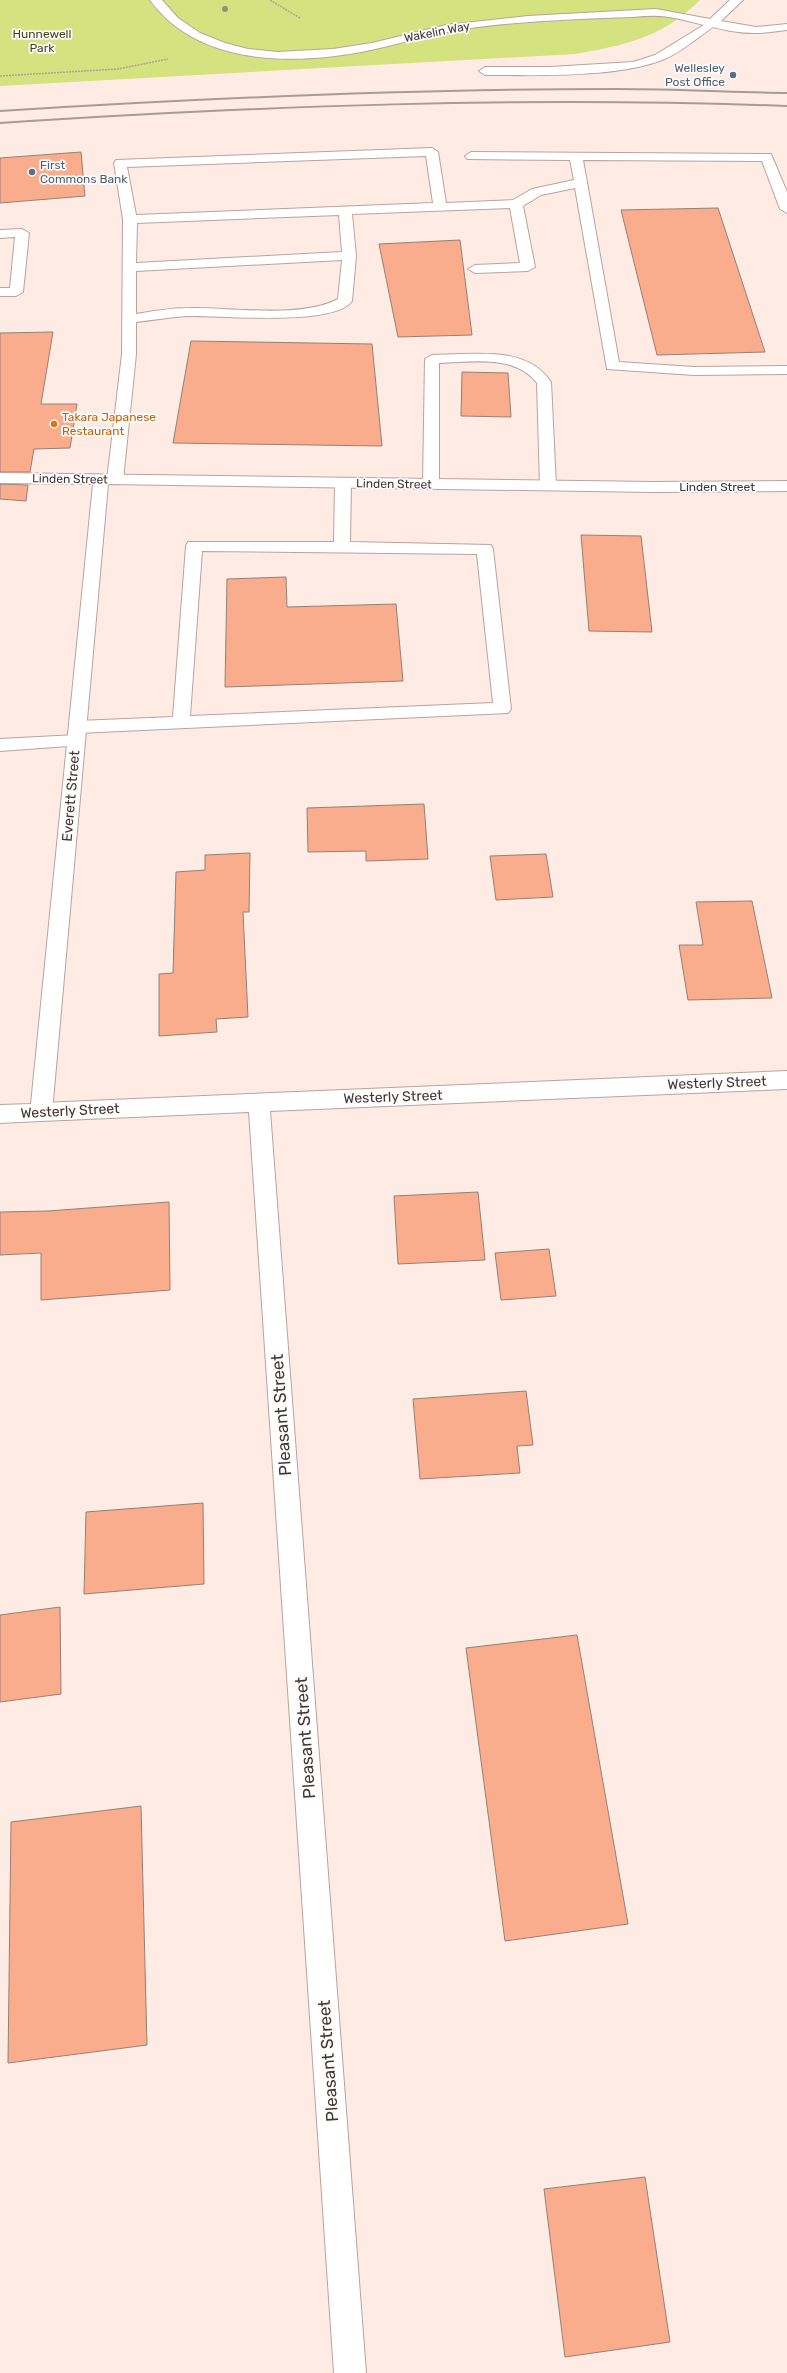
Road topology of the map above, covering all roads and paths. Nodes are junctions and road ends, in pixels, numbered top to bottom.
1 (156, 0) edge
2 (737, 0) edge
3 (712, 23) junction
4 (787, 27) edge
5 (213, 43) junction
6 (485, 71) dead end
7 (0, 76) edge
8 (471, 156) dead end
9 (576, 156) junction
10 (580, 183) junction
11 (516, 204) junction
12 (440, 207) junction
13 (787, 209) edge
14 (345, 211) junction
15 (130, 219) junction
16 (0, 234) edge
17 (349, 256) junction
18 (130, 267) junction
19 (475, 269) dead end
20 (0, 292) edge
21 (130, 319) junction
22 (787, 370) edge
23 (0, 478) edge
24 (108, 480) junction
25 (343, 483) junction
26 (431, 484) junction
27 (548, 486) junction
28 (787, 486) edge
29 (342, 548) junction
30 (181, 723) junction
31 (77, 734) junction
32 (0, 745) edge
33 (787, 1080) edge
34 (259, 1103) junction
35 (41, 1112) junction
36 (0, 1114) edge
37 (350, 2373) edge

1 - 5 street, Wakelin Way
2 - 3 street
3 - 4 street, Wakelin Way
3 - 5 street, Wakelin Way
3 - 6 street
5 - 7 path
8 - 9 street
9 - 10 street
9 - 13 street
10 - 11 street
10 - 22 street
11 - 12 street
11 - 19 street
12 - 14 street
12 - 15 street, Everett Street
14 - 15 street
14 - 17 street
15 - 18 street, Everett Street
16 - 20 street
17 - 18 street
17 - 21 street
18 - 21 street, Everett Street
21 - 24 street, Everett Street
23 - 24 street, Linden Street
24 - 25 street, Linden Street
24 - 31 street, Everett Street
25 - 26 street, Linden Street
25 - 29 street
26 - 27 street, Linden Street
26 - 27 street
27 - 28 street, Linden Street
29 - 30 street
29 - 30 street
30 - 31 street
31 - 32 street
31 - 35 street, Everett Street
33 - 34 street, Westerly Street
34 - 35 street, Westerly Street
34 - 37 street, Pleasant Street
35 - 36 street, Westerly Street

